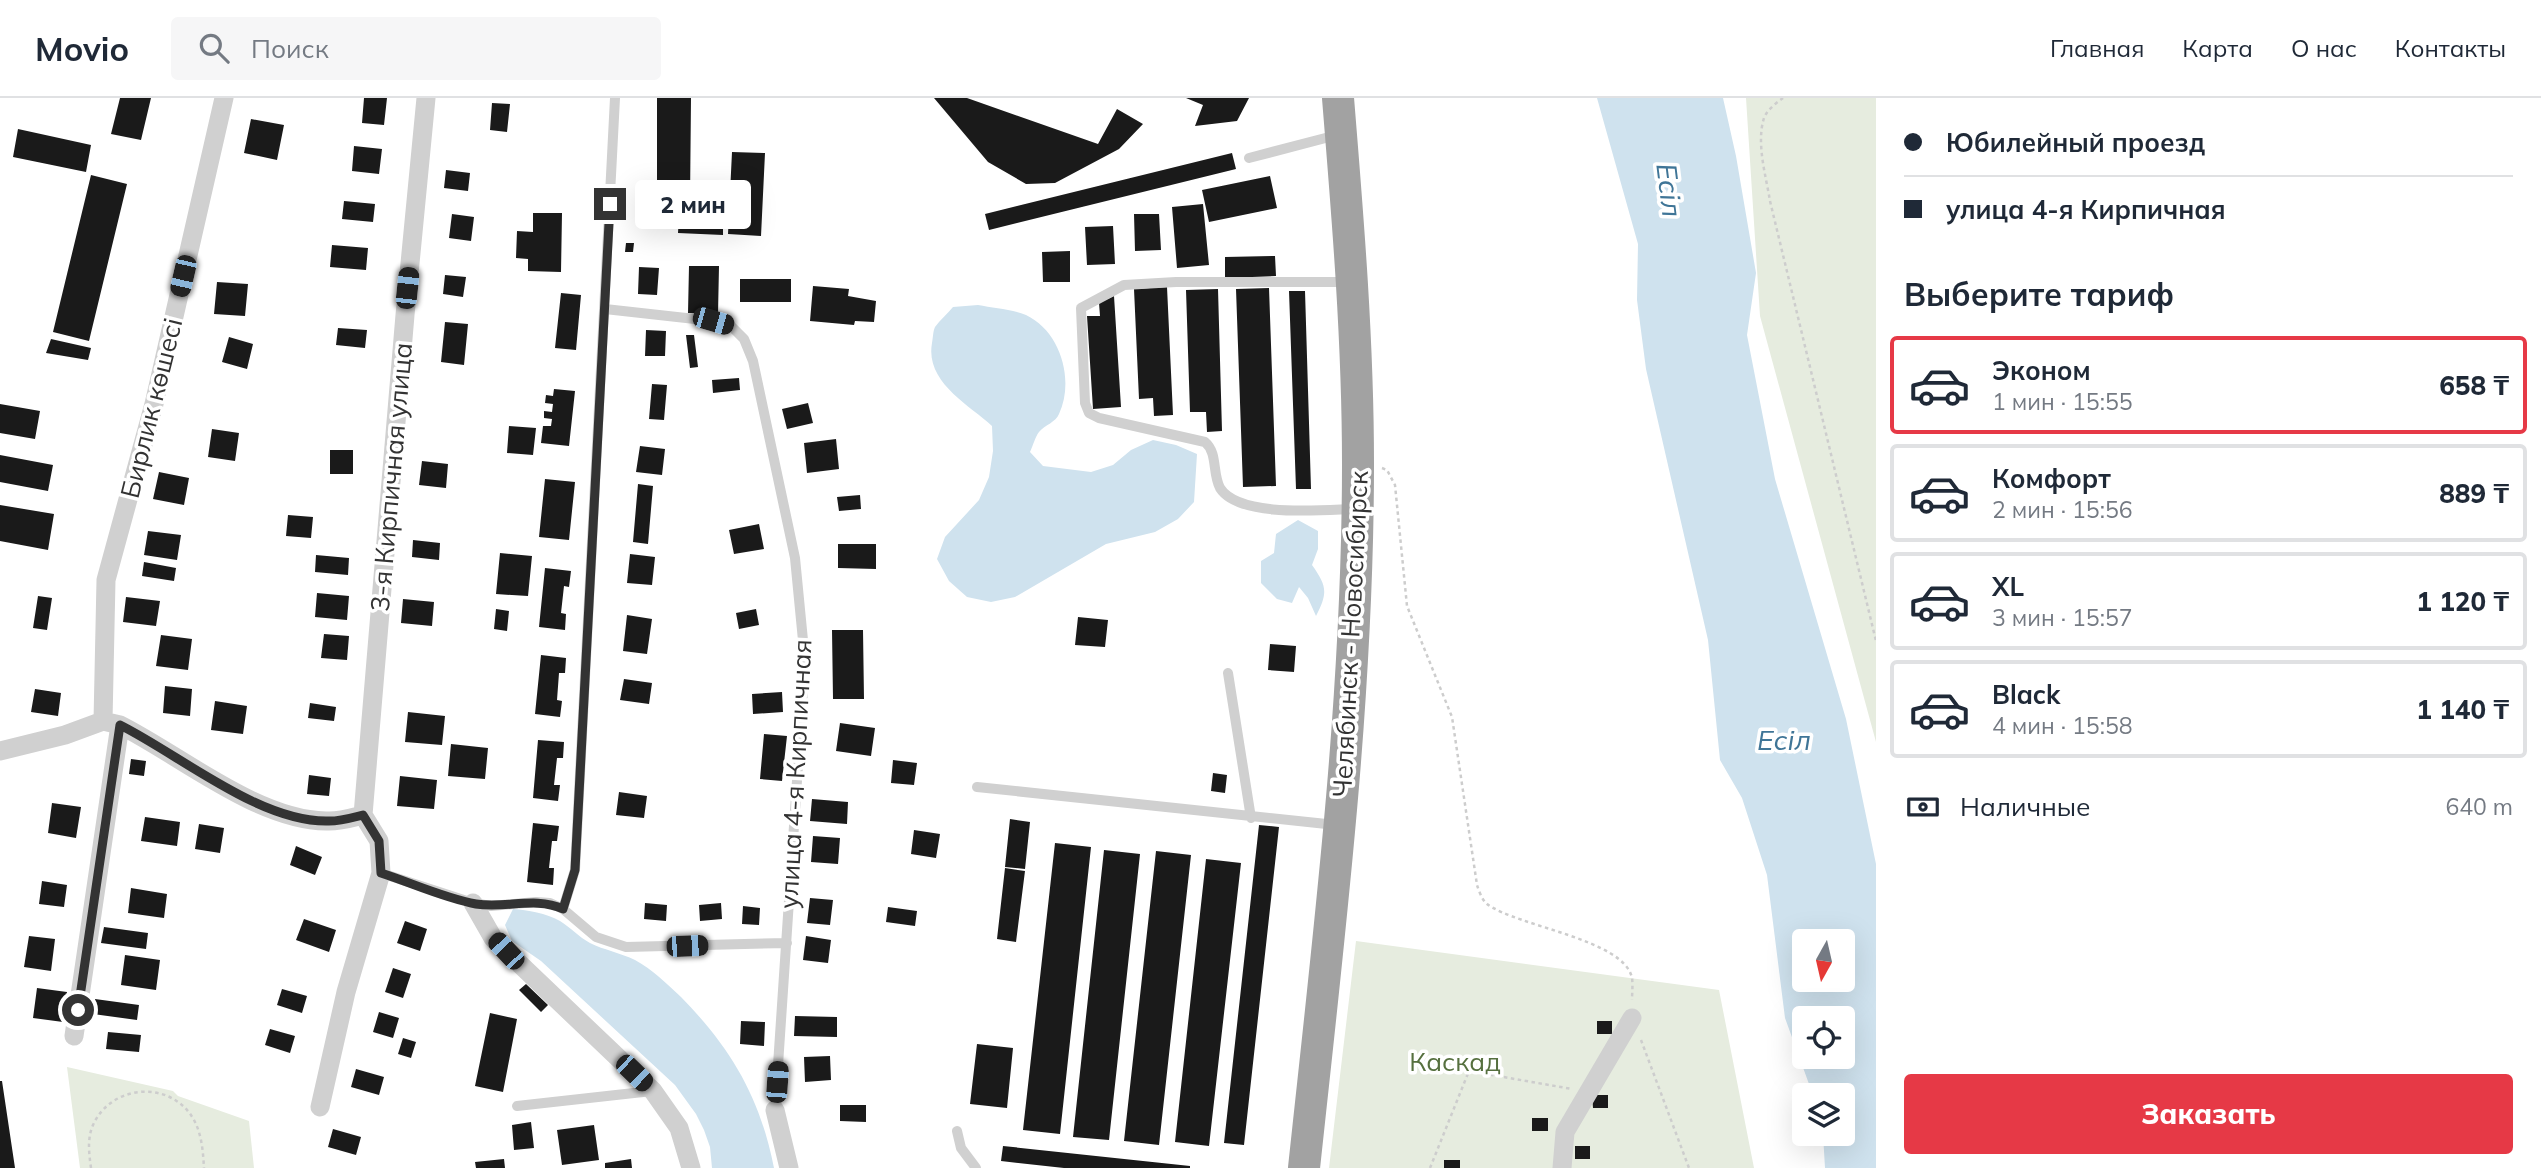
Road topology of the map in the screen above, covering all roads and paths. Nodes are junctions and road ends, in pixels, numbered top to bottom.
1 (224, 98) edge
2 (426, 98) edge
3 (615, 98) edge
4 (1338, 98) edge
5 (1783, 98) edge
6 (1341, 134) junction
7 (1249, 158) dead end
8 (1353, 282) junction
9 (605, 309) junction
10 (1358, 463) junction
11 (1357, 509) junction
12 (1876, 641) edge
13 (1228, 673) dead end
14 (112, 723) junction
15 (0, 751) edge
16 (977, 787) dead end
17 (363, 815) junction
18 (1251, 818) junction
19 (1340, 825) junction
20 (381, 873) junction
21 (473, 903) junction
22 (563, 909) junction
23 (787, 943) junction
24 (1632, 1018) junction
25 (74, 1036) dead end
26 (653, 1091) junction
27 (1589, 1092) junction
28 (517, 1106) dead end
29 (320, 1107) dead end
30 (775, 1110) joint
31 (957, 1131) dead end
32 (90, 1168) edge
33 (204, 1168) edge
34 (691, 1168) edge
35 (789, 1168) edge
36 (976, 1168) edge
37 (1304, 1168) edge
38 (1430, 1168) edge
39 (1562, 1168) edge
40 (1689, 1168) edge

1 - 14 street, Бирлик көшесі
2 - 17 street, 3-я Кирпичная улица
3 - 9 lane
4 - 6 highway, Челябинск - Новосибирск
5 - 12 path
6 - 7 lane
6 - 8 highway, Челябинск - Новосибирск
8 - 10 highway, Челябинск - Новосибирск
8 - 11 lane
9 - 22 lane
9 - 23 lane, улица 4-я Кирпичная
10 - 11 highway, Челябинск - Новосибирск
10 - 24 path
11 - 19 highway, Челябинск - Новосибирск
13 - 18 lane
14 - 15 street
14 - 17 street
14 - 25 street, Бирлик көшесі
16 - 18 lane
17 - 20 street
18 - 19 lane
19 - 37 highway, Челябинск - Новосибирск
20 - 21 lane
20 - 29 street
21 - 22 lane
21 - 26 street
22 - 23 lane
23 - 30 lane, улица 4-я Кирпичная
24 - 27 street
24 - 40 path
26 - 28 lane
26 - 34 street
27 - 38 path
27 - 39 street
30 - 35 street
31 - 36 lane
32 - 33 path

